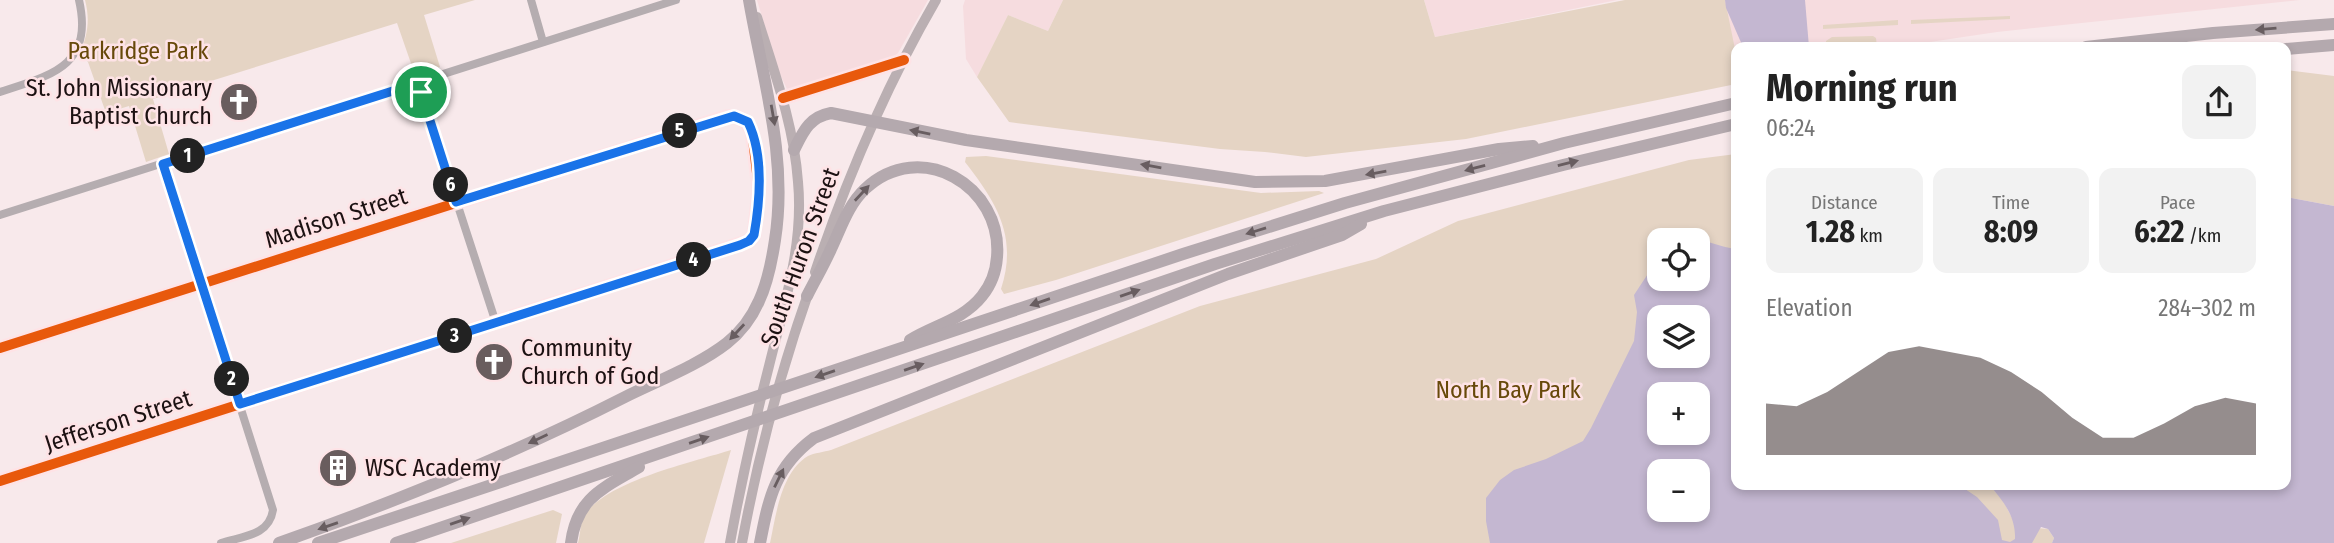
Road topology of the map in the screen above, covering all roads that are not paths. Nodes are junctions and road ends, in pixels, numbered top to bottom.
1 (79, 0) edge
2 (531, 0) edge
3 (676, 0) edge
4 (750, 0) edge
5 (936, 0) edge
6 (2334, 24) edge
7 (544, 42) junction
8 (2132, 42) edge
9 (2334, 46) edge
10 (2291, 49) edge
11 (904, 61) junction
12 (418, 83) junction
13 (0, 92) edge
14 (783, 98) junction
15 (1731, 104) edge
16 (726, 117) joint
17 (874, 122) junction
18 (1731, 125) edge
19 (1564, 143) junction
20 (794, 149) junction
21 (163, 164) junction
22 (456, 202) junction
23 (1384, 211) junction
24 (0, 215) edge
25 (202, 283) junction
26 (807, 296) junction
27 (496, 323) junction
28 (0, 348) edge
29 (891, 352) junction
30 (240, 404) junction
31 (662, 453) junction
32 (0, 481) edge
33 (221, 543) edge
34 (279, 543) edge
35 (318, 543) edge
36 (396, 543) edge
37 (571, 543) edge
38 (730, 543) edge
39 (742, 543) edge
40 (760, 543) edge

1 - 13 street
2 - 7 street
3 - 7 street
4 - 14 main road, South Huron Street
4 -> 34 highway
5 - 11 main road, South Huron Street
6 -> 8 highway
7 - 12 street
9 - 10 highway
11 - 14 street
11 - 17 main road, South Huron Street
12 - 21 street
12 - 22 street
14 - 20 main road, South Huron Street
15 - 19 highway
16 - 22 street, Madison Street
16 - 27 street, Jefferson Street
19 -> 17 highway
17 - 20 highway
17 - 26 main road, South Huron Street
23 -> 18 highway
19 -> 29 highway
20 - 38 main road, South Huron Street
21 - 24 street
21 - 25 street
22 - 25 street, Madison Street
22 - 27 street
31 -> 23 highway
40 -> 23 highway
25 - 28 street, Madison Street
25 - 30 street
26 -> 29 highway
26 - 39 main road, South Huron Street
27 - 30 street, Jefferson Street
29 -> 35 highway
30 - 32 street, Jefferson Street
30 - 33 street
36 -> 31 highway
31 - 37 highway

